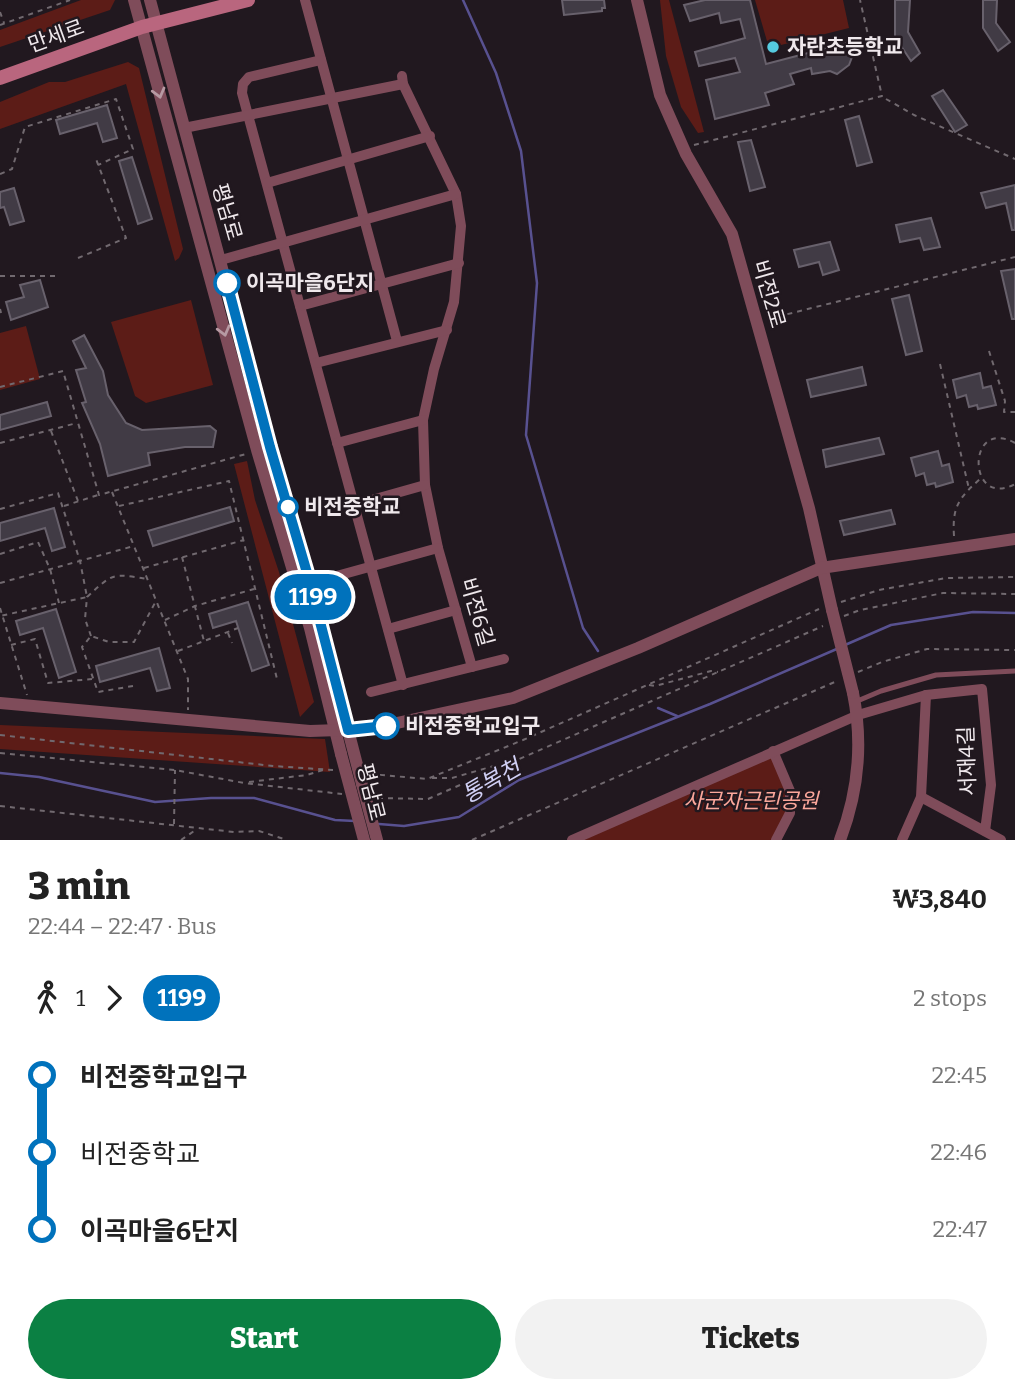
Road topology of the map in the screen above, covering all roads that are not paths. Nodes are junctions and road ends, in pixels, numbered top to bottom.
1 (134, 0) edge
2 (150, 0) edge
3 (248, 0) edge
4 (305, 0) edge
5 (637, 0) edge
6 (149, 25) junction
7 (321, 60) junction
8 (0, 78) edge
9 (331, 99) junction
10 (249, 116) junction
11 (184, 128) junction
12 (429, 136) junction
13 (348, 160) junction
14 (267, 183) junction
15 (456, 194) junction
16 (364, 219) junction
17 (283, 241) junction
18 (221, 260) junction
19 (458, 263) junction
20 (381, 284) junction
21 (300, 306) junction
22 (447, 330) junction
23 (397, 341) junction
24 (316, 363) junction
25 (423, 420) junction
26 (337, 443) junction
27 (425, 485) junction
28 (354, 505) junction
29 (1015, 539) edge
30 (438, 548) junction
31 (371, 568) junction
32 (821, 568) junction
33 (304, 585) junction
34 (456, 610) junction
35 (388, 629) junction
36 (505, 659) dead end
37 (472, 667) junction
38 (1015, 671) edge
39 (403, 685) junction
40 (371, 692) dead end
41 (926, 695) junction
42 (0, 703) edge
43 (855, 703) junction
44 (342, 730) junction
45 (772, 751) junction
46 (922, 797) junction
47 (985, 831) junction
48 (363, 840) edge
49 (377, 840) edge
50 (572, 840) edge
51 (776, 840) edge
52 (840, 840) edge
53 (902, 840) edge
54 (1001, 840) edge

1 - 6 street
2 - 6 street, 평남로
3 - 6 main road, 만세로
4 - 7 street
5 - 32 street, 비전2로
6 - 8 main road, 만세로
6 - 11 street, 평남로
6 -> 33 street
7 - 9 street
7 - 10 street
9 - 10 street, 비전6길
9 - 12 street, 비전6길
9 - 13 street
10 - 11 street, 비전6길
10 - 14 street
11 - 18 street, 평남로
12 - 13 street
12 - 15 street, 비전6길
13 - 14 street
13 - 16 street
14 - 17 street
15 - 16 street
15 - 19 street, 비전6길
16 - 17 street
16 - 20 street
17 - 18 street
17 - 21 street
18 - 33 street, 평남로
19 - 20 street
19 - 22 street, 비전6길
20 - 21 street
20 - 23 street
21 - 24 street
22 - 23 street
22 - 25 street, 비전6길
23 - 24 street
24 - 26 street
25 - 26 street
25 - 27 street, 비전6길
26 - 28 street
27 - 28 street
27 - 30 street, 비전6길
28 - 31 street
29 - 32 street
30 - 31 street
30 - 34 street, 비전6길
31 - 33 street
31 - 35 street
32 - 43 street, 비전2로, bridge
32 - 44 street
33 - 44 street, 평남로
34 - 35 street
34 - 37 street, 비전6길
35 - 39 street
36 - 37 street
37 - 39 street, 비전6길
38 - 43 lane
39 - 40 street, 비전6길
41 - 43 street
41 - 46 street
41 - 47 street, 서재4길
42 - 44 street
43 - 45 street
43 - 52 street
44 - 48 street, 평남로, bridge
44 - 49 street, 평남로, bridge
45 - 50 street
45 - 51 street
46 - 47 street, 서재4길
46 - 53 street
47 - 54 street, 서재4길

